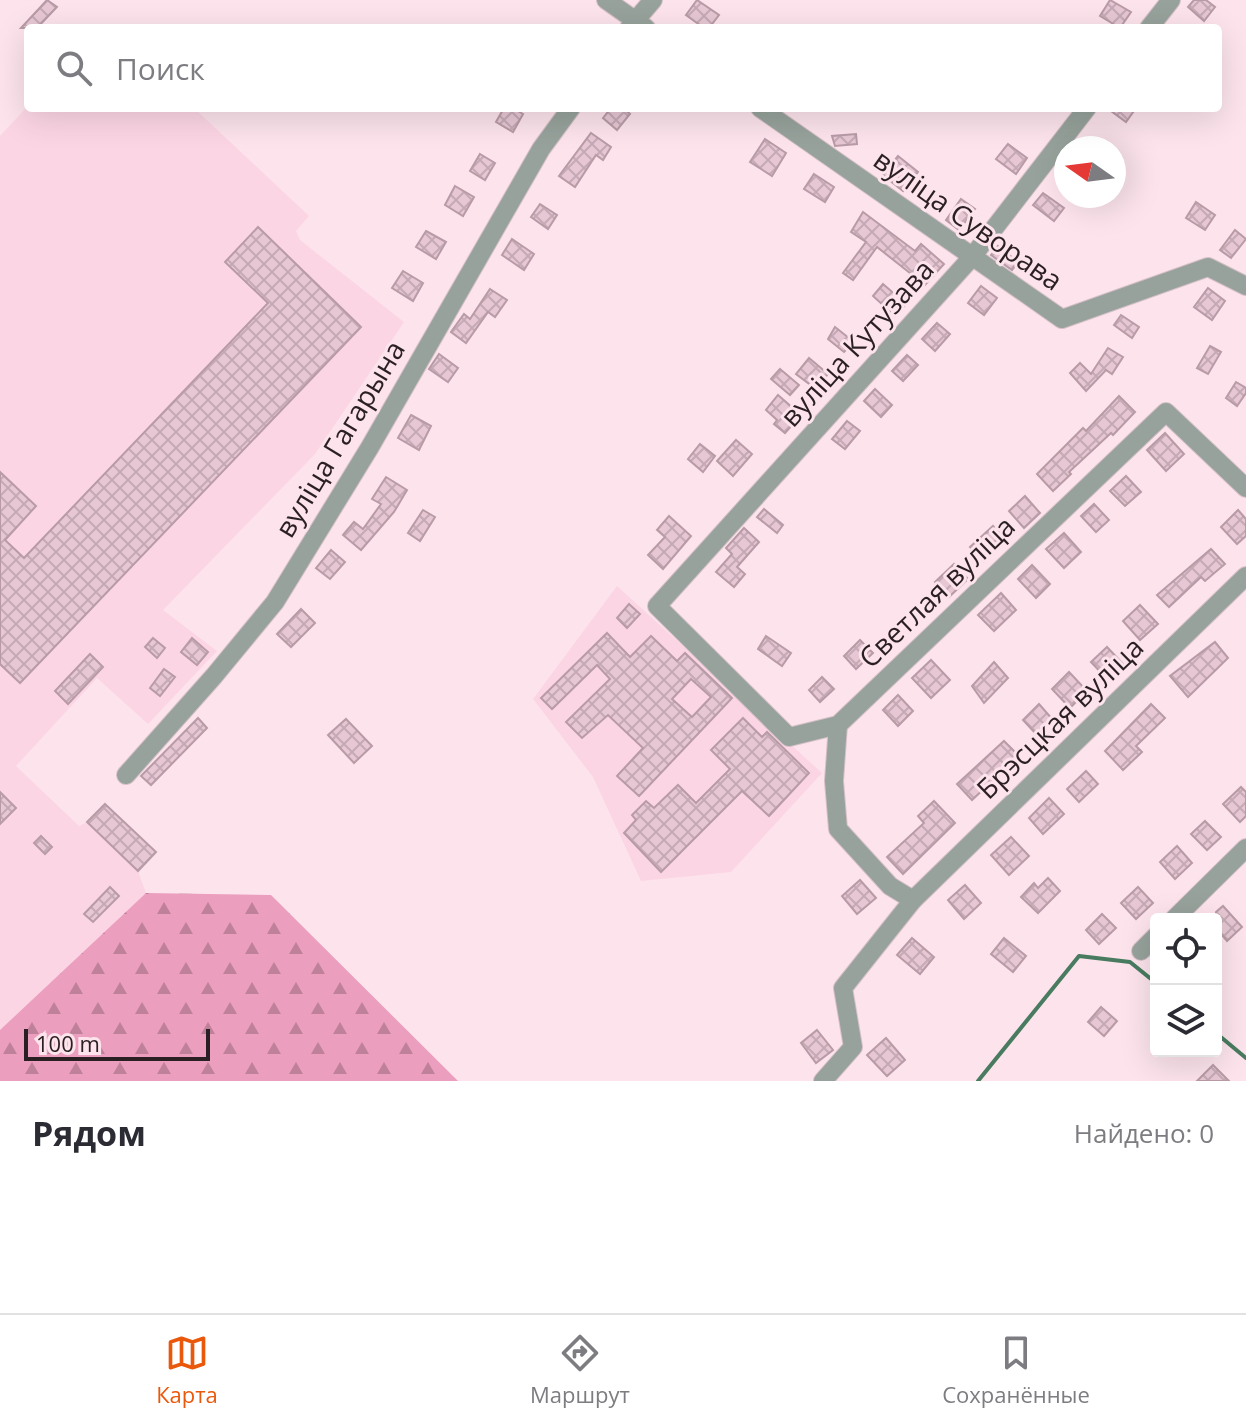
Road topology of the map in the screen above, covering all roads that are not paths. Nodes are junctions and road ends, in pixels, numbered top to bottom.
1 (606, 0) edge
2 (653, 0) edge
3 (1171, 0) edge
4 (635, 24) edge
5 (637, 24) edge
6 (1152, 24) edge
7 (568, 112) edge
8 (766, 112) edge
9 (1084, 112) edge
10 (972, 257) junction
11 (1246, 286) edge
12 (1246, 488) edge
13 (1246, 576) edge
14 (657, 606) joint
15 (838, 725) junction
16 (126, 775) dead end
17 (1246, 848) edge
18 (913, 900) junction
19 (1180, 913) edge
20 (1150, 942) edge
21 (1141, 951) dead end
22 (823, 1081) edge

1 - 4 street
2 - 5 street
3 - 6 street
7 - 16 street, вуліца Гагарына
8 - 10 street, вуліца Суворава
9 - 10 street, вуліца Кутузава
10 - 11 street, вуліца Суворава
10 - 14 street, вуліца Кутузава
12 - 15 street, Светлая вуліца
13 - 18 street, Брэсцкая вуліца
14 - 15 street, Светлая вуліца
15 - 18 street
17 - 19 street
18 - 22 street, Брэсцкая вуліца
20 - 21 street

